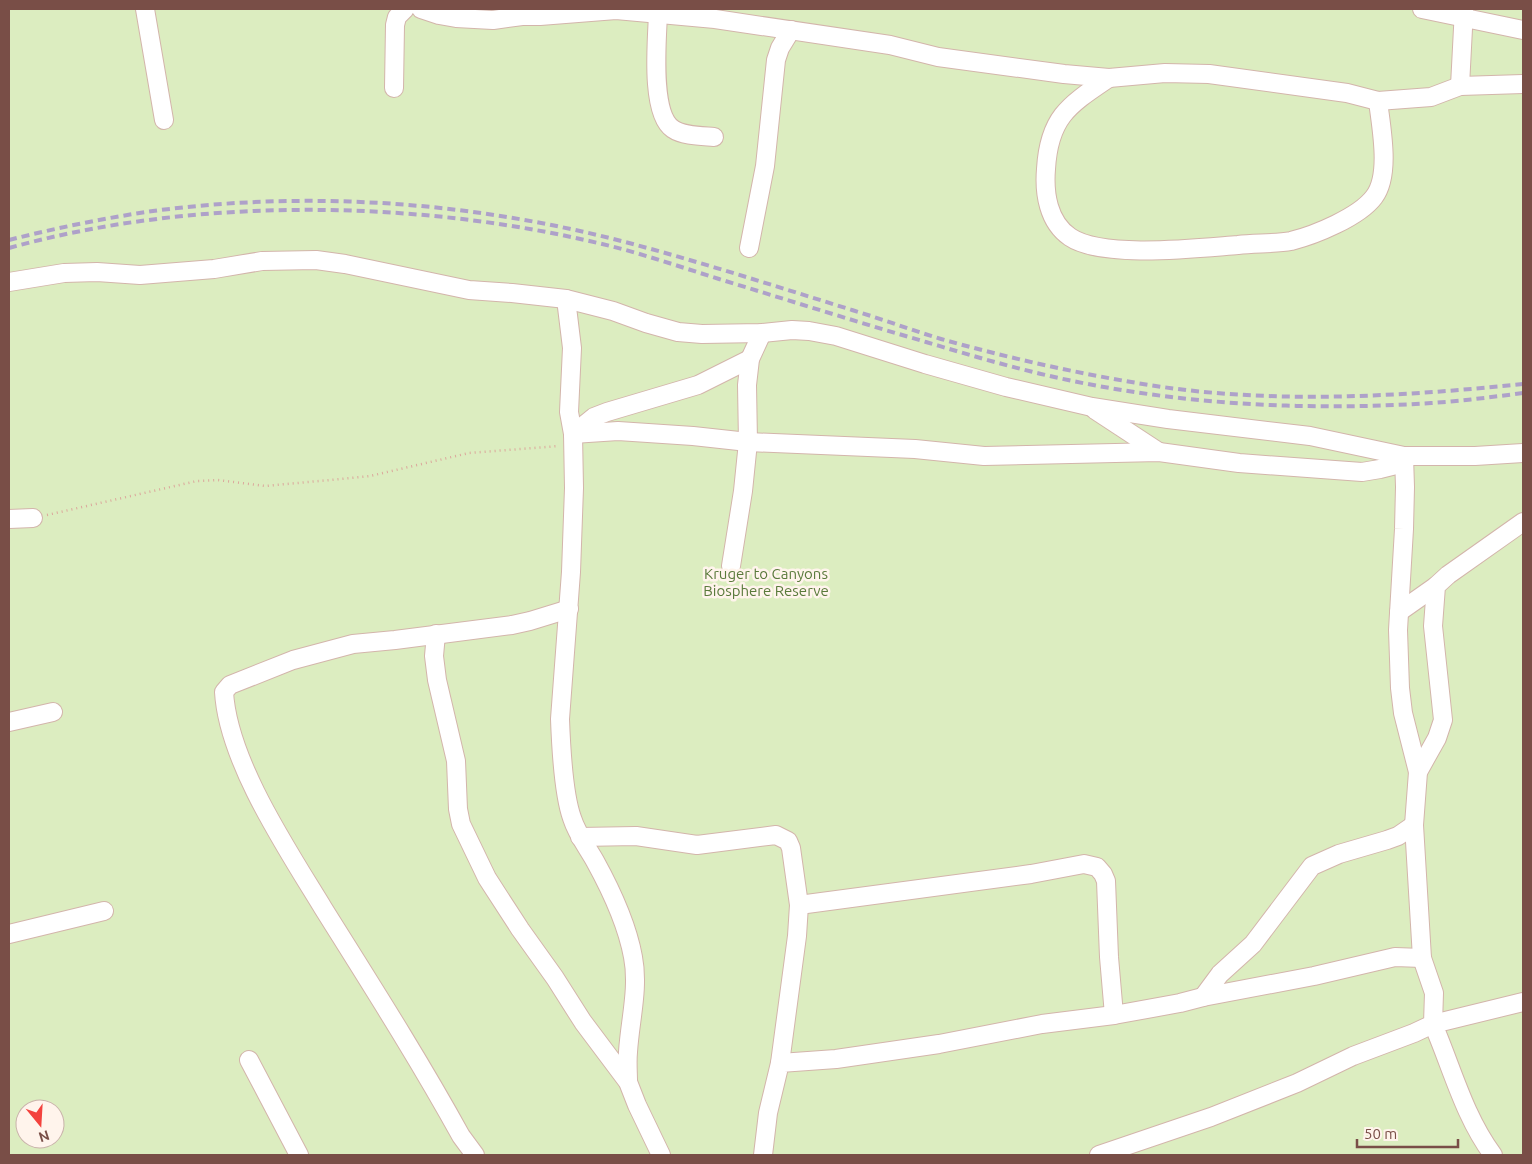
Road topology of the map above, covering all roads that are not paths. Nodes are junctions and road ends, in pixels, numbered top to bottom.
1 (145, 9) edge
2 (405, 9) edge
3 (421, 9) edge
4 (1422, 9) edge
5 (658, 14) junction
6 (716, 14) edge
7 (1464, 14) edge
8 (791, 30) junction
9 (1523, 30) edge
10 (1109, 78) junction
11 (1523, 84) edge
12 (1460, 86) junction
13 (394, 88) dead end
14 (1378, 101) junction
15 (164, 120) dead end
16 (714, 138) dead end
17 (749, 248) dead end
18 (9, 282) edge
19 (566, 299) junction
20 (762, 333) junction
21 (750, 359) junction
22 (1092, 407) junction
23 (572, 440) junction
24 (748, 442) junction
25 (1159, 452) junction
26 (1523, 454) edge
27 (1404, 460) junction
28 (33, 518) road end
29 (9, 519) edge
30 (1523, 522) edge
31 (731, 566) dead end
32 (1436, 586) junction
33 (569, 609) junction
34 (1399, 612) junction
35 (436, 634) junction
36 (53, 712) dead end
37 (9, 722) edge
38 (1418, 772) junction
39 (1414, 825) junction
40 (580, 836) junction
41 (799, 905) junction
42 (104, 911) dead end
43 (9, 934) edge
44 (1422, 958) junction
45 (1203, 997) junction
46 (1523, 1002) edge
47 (1114, 1014) junction
48 (1433, 1024) junction
49 (249, 1060) dead end
50 (780, 1063) junction
51 (628, 1082) junction
52 (299, 1155) edge
53 (475, 1155) edge
54 (661, 1155) edge
55 (763, 1155) edge
56 (1099, 1155) edge
57 (1493, 1155) edge

1 - 15 street
2 - 13 street
3 - 5 street
4 - 7 street
5 - 6 street
5 - 16 street
6 - 8 street
7 - 9 street
7 - 12 street
8 - 10 street
8 - 17 street
10 - 14 street
10 - 14 street
11 - 12 street
12 - 14 street
18 - 19 street
19 - 20 street
19 - 23 street
20 - 21 street
20 - 22 street
21 - 23 street
21 - 24 street
22 - 25 street
22 - 27 street
23 - 24 street
23 - 33 street
24 - 25 street
24 - 31 street
25 - 27 street
26 - 27 street
27 - 34 street
28 - 29 street
30 - 32 street
32 - 34 street
32 - 38 street
33 - 35 street
33 - 40 street
34 - 38 street
35 - 51 street
35 - 53 street
36 - 37 street
38 - 39 street
39 - 44 street
39 - 45 street
40 - 41 street
40 - 51 street
41 - 47 street
41 - 50 street
42 - 43 street
44 - 45 street
44 - 48 street
45 - 47 street
46 - 48 street
47 - 50 street
48 - 56 street
48 - 57 street
49 - 52 street
50 - 55 street
51 - 54 street

